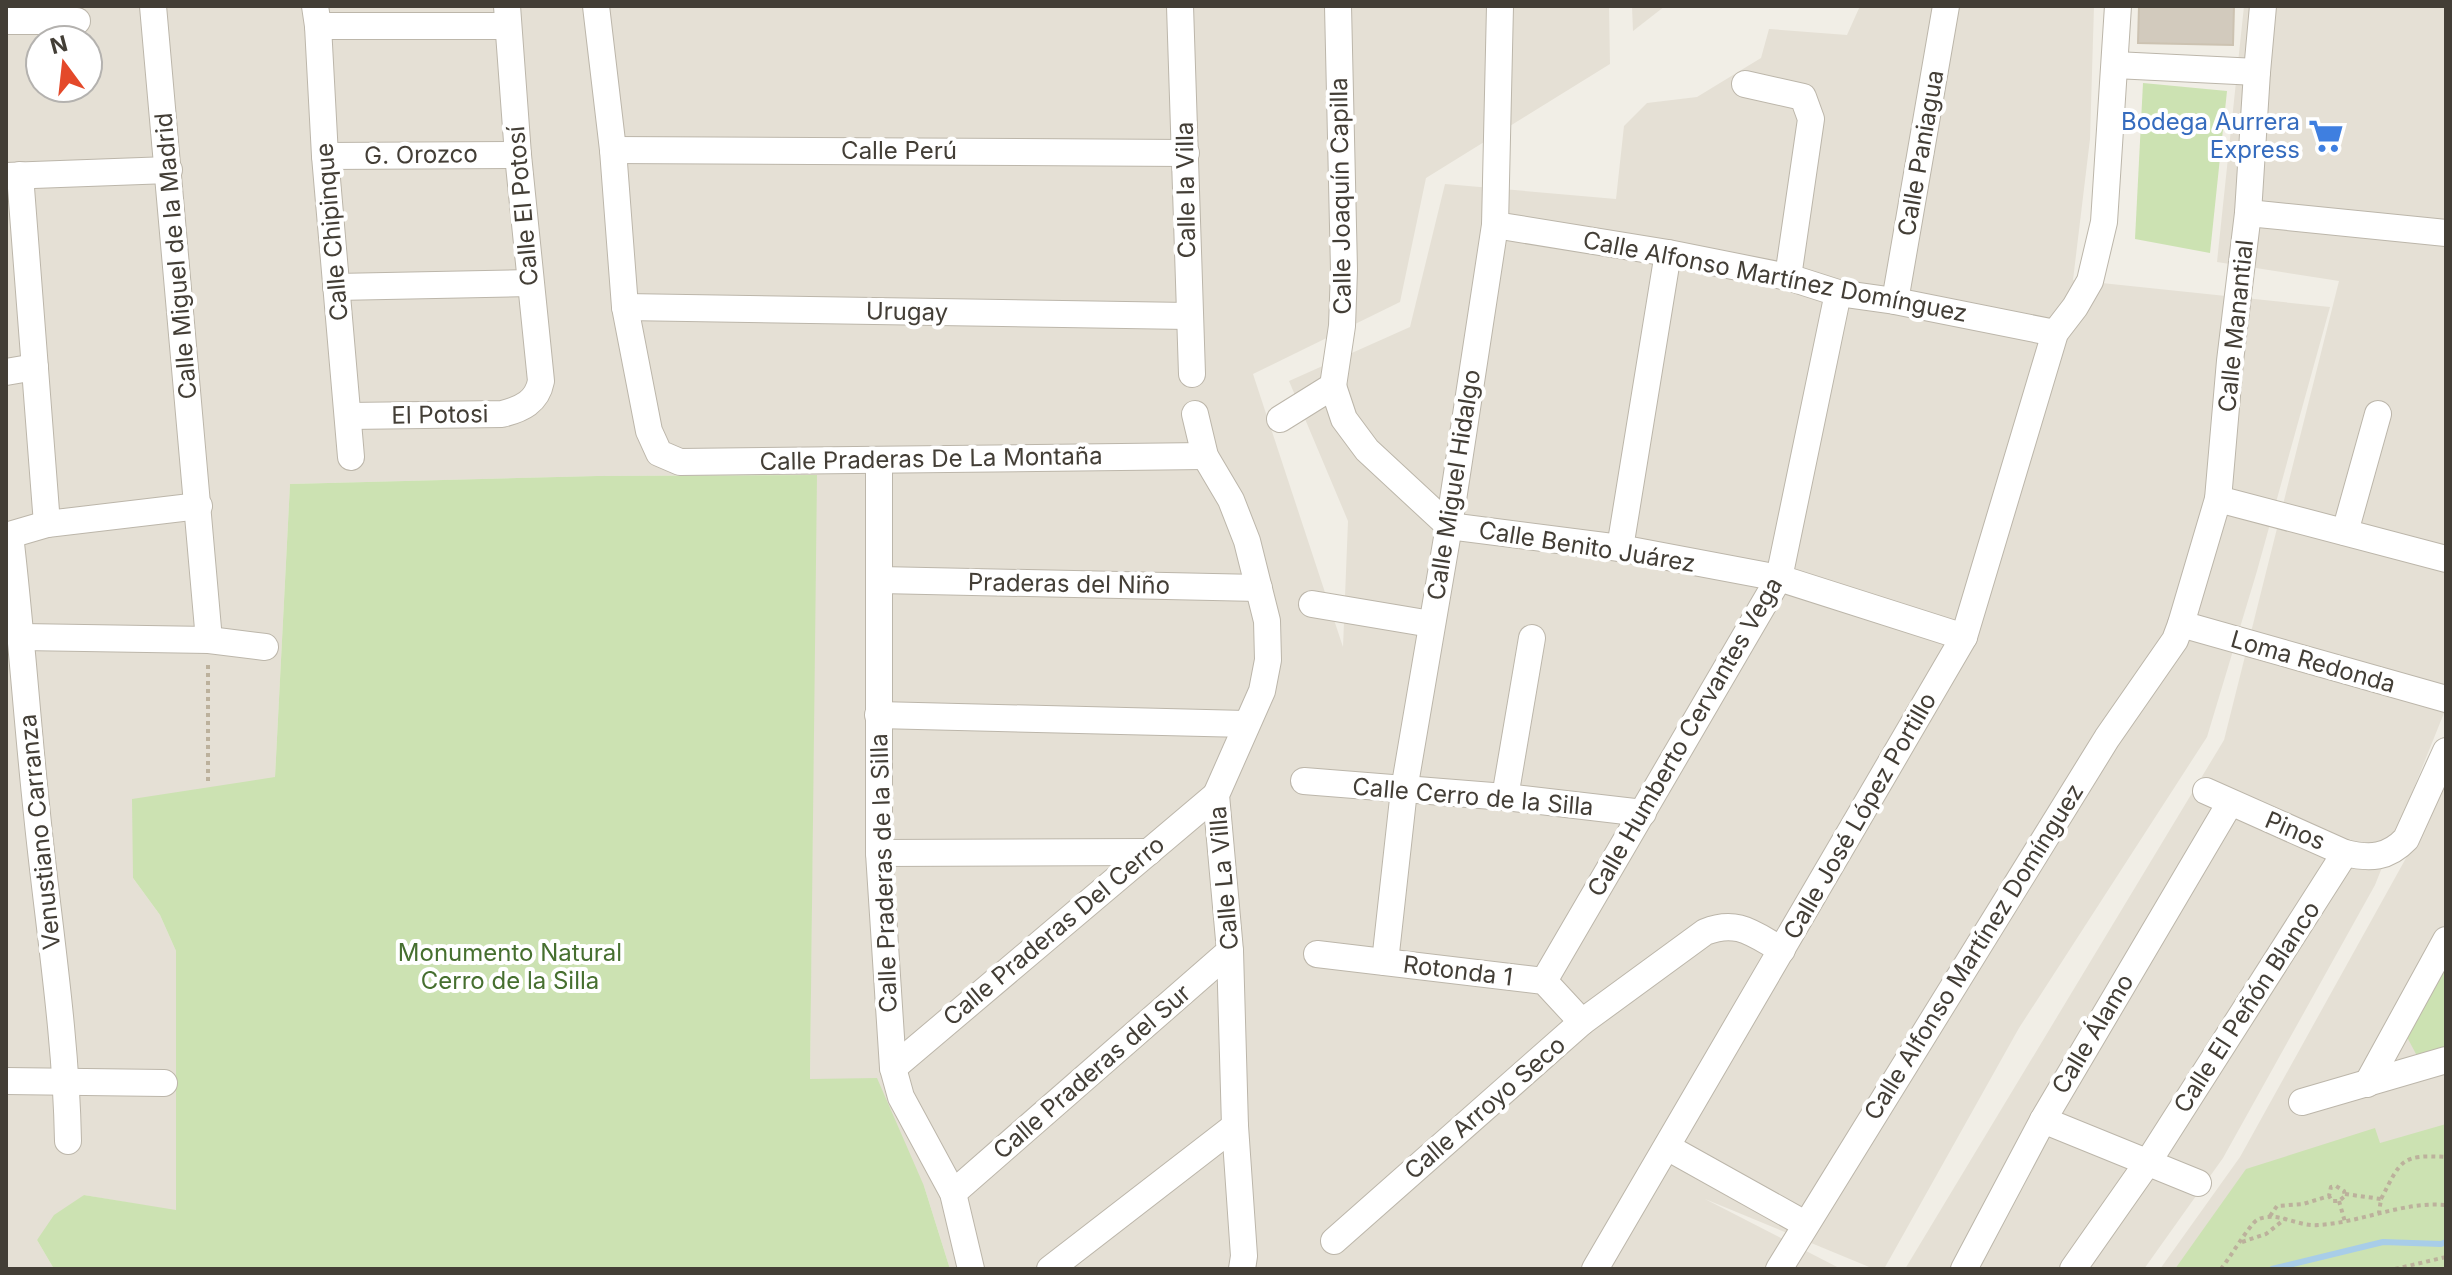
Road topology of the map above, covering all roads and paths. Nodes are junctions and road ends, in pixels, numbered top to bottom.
1 (153, 6) edge
2 (596, 6) edge
3 (1180, 6) edge
4 (1338, 6) edge
5 (1500, 6) edge
6 (1946, 6) edge
7 (2118, 6) edge
8 (2263, 6) edge
9 (6, 10) edge
10 (317, 16) edge
11 (508, 16) edge
12 (6, 21) edge
13 (77, 21) dead end
14 (2115, 65) junction
15 (2257, 72) junction
16 (1745, 84) dead end
17 (613, 150) junction
18 (1186, 153) junction
19 (518, 155) junction
20 (325, 156) junction
21 (169, 170) junction
22 (13, 176) edge
23 (2248, 213) junction
24 (1495, 225) junction
25 (2446, 233) edge
26 (1668, 253) junction
27 (1788, 277) junction
28 (530, 283) junction
29 (336, 287) junction
30 (1838, 293) junction
31 (1895, 301) junction
32 (625, 307) junction
33 (1188, 316) junction
34 (2055, 333) junction
35 (35, 367) junction
36 (6, 372) edge
37 (1192, 374) dead end
38 (1333, 386) junction
39 (531, 403) joint
40 (1195, 414) dead end
41 (2378, 414) dead end
42 (348, 416) junction
43 (1280, 419) dead end
44 (1205, 456) junction
45 (351, 457) dead end
46 (879, 460) junction
47 (2218, 499) junction
48 (199, 506) junction
49 (47, 524) junction
50 (1449, 526) junction
51 (2345, 532) junction
52 (8, 536) edge
53 (1620, 548) junction
54 (2446, 559) edge
55 (1779, 578) junction
56 (880, 580) junction
57 (1259, 588) junction
58 (1312, 604) dead end
59 (1431, 624) junction
60 (2178, 632) junction
61 (22, 637) junction
62 (1964, 637) junction
63 (1532, 638) dead end
64 (209, 640) junction
65 (265, 647) dead end
66 (2446, 699) edge
67 (878, 715) junction
68 (1246, 724) junction
69 (2446, 751) edge
70 (208, 781) dead end
71 (1304, 781) dead end
72 (1404, 790) junction
73 (2206, 791) dead end
74 (1216, 795) junction
75 (1505, 797) junction
76 (2230, 803) junction
77 (1643, 813) junction
78 (1149, 852) junction
79 (879, 853) junction
80 (2345, 853) junction
81 (2446, 940) edge
82 (1782, 950) junction
83 (1230, 951) junction
84 (1317, 954) dead end
85 (1385, 962) junction
86 (1544, 981) junction
87 (1582, 1022) junction
88 (2446, 1060) edge
89 (893, 1068) junction
90 (6, 1081) edge
91 (67, 1082) junction
92 (164, 1083) dead end
93 (2367, 1084) junction
94 (2302, 1102) dead end
95 (2043, 1120) junction
96 (1235, 1126) junction
97 (68, 1141) dead end
98 (1667, 1147) junction
99 (2446, 1157) edge
100 (2148, 1162) junction
101 (2198, 1183) dead end
102 (953, 1193) junction
103 (2345, 1194) junction
104 (2329, 1196) junction
105 (2381, 1199) junction
106 (2339, 1201) junction
107 (2446, 1205) edge
108 (2379, 1213) junction
109 (2270, 1216) junction
110 (2285, 1219) junction
111 (2345, 1222) junction
112 (1805, 1224) junction
113 (1334, 1241) dead end
114 (2242, 1242) junction
115 (2446, 1257) edge
116 (1973, 1265) edge
117 (1598, 1268) edge
118 (971, 1269) edge
119 (1050, 1269) edge
120 (1242, 1269) edge
121 (1779, 1269) edge
122 (2073, 1269) edge
123 (2221, 1269) edge
124 (2395, 1269) edge

1 - 21 street, Calle Miguel de la Madrid
2 - 17 street
3 - 18 street, Calle la Villa
4 - 38 street, Calle Joaquín Capilla
5 - 24 street, Calle Miguel Hidalgo
6 - 31 street, Calle Paniagua
7 - 14 street, Calle José López Portillo
8 - 15 street, Calle Manantial
9 - 12 street
10 - 11 street
10 - 20 street, Calle Chipinque
11 - 19 street, Calle El Potosí
12 - 13 street
14 - 15 street
14 - 34 street, Calle José López Portillo
15 - 23 street, Calle Manantial
16 - 27 street
17 - 18 street, Calle Perú
17 - 32 street
18 - 33 street, Calle la Villa
19 - 20 street, G. Orozco
19 - 28 street, Calle El Potosí
20 - 29 street, Calle Chipinque
21 - 22 street
21 - 48 street, Calle Miguel de la Madrid
22 - 35 street
23 - 25 street
23 - 47 street, Calle Manantial
24 - 26 street, Calle Alfonso Martínez Domínguez
24 - 50 street, Calle Miguel Hidalgo
26 - 27 street, Calle Alfonso Martínez Domínguez
26 - 53 street
27 - 30 street, Calle Alfonso Martínez Domínguez
28 - 29 street
28 - 39 street, Calle El Potosí
29 - 42 street, Calle Chipinque
30 - 31 street, Calle Alfonso Martínez Domínguez
30 - 55 street, Calle Humberto Cervantes Vega
31 - 34 street, Calle Alfonso Martínez Domínguez
32 - 33 street, Urugay
32 - 46 street, Calle Praderas De La Montaña
33 - 37 street, Calle la Villa
34 - 62 street, Calle José López Portillo
35 - 36 street
35 - 49 street
38 - 43 street
38 - 50 street, Calle Benito Juárez
39 - 42 street, El Potosi
40 - 44 street, Calle La Villa
41 - 51 street
42 - 45 street, Calle Chipinque
44 - 46 street, Calle Praderas De La Montaña
44 - 57 street, Calle La Villa
46 - 56 street, Calle Praderas de la Silla
47 - 51 street
47 - 60 street, Calle Manantial
48 - 49 street
48 - 64 street, Calle Miguel de la Madrid
49 - 52 street
50 - 53 street, Calle Benito Juárez
50 - 59 street, Calle Miguel Hidalgo
51 - 54 street
52 - 61 street, Venustiano Carranza
53 - 55 street, Calle Benito Juárez
55 - 62 street, Calle Benito Juárez
55 - 77 street, Calle Humberto Cervantes Vega
56 - 57 street, Praderas del Niño
56 - 67 street, Calle Praderas de la Silla
57 - 68 street, Calle La Villa
58 - 59 street
59 - 72 street, Calle Miguel Hidalgo
60 - 66 street, Loma Redonda
60 - 112 street, Calle Alfonso Martínez Domínguez
61 - 64 street
61 - 91 street, Venustiano Carranza
62 - 82 street, Calle José López Portillo
63 - 75 street
64 - 65 street
64 - 70 path
67 - 68 street
67 - 79 street, Calle Praderas de la Silla
68 - 74 street, Calle La Villa
69 - 80 street, Pinos
71 - 72 street, Calle Cerro de la Silla
72 - 75 street, Calle Cerro de la Silla
72 - 85 street, Calle Miguel Hidalgo
73 - 76 street, Pinos
74 - 78 street, Calle Praderas Del Cerro
74 - 83 street, Calle La Villa
75 - 77 street, Calle Cerro de la Silla
76 - 80 street, Pinos
76 - 95 street, Calle Álamo
77 - 86 street, Calle Humberto Cervantes Vega
78 - 79 street
78 - 89 street, Calle Praderas Del Cerro
79 - 89 street, Calle Praderas de la Silla
80 - 100 street, Calle El Peñón Blanco
81 - 93 street
82 - 87 street, Calle Arroyo Seco
82 - 98 street, Calle José López Portillo
83 - 96 street, Calle La Villa
83 - 102 street, Calle Praderas del Sur
84 - 85 street, Rotonda 1
85 - 86 street, Rotonda 1
86 - 87 street, Rotonda 1
87 - 113 street, Calle Arroyo Seco
88 - 93 street
89 - 102 street, Calle Praderas de la Silla
90 - 91 street
91 - 92 street
91 - 97 street, Venustiano Carranza
93 - 94 street
95 - 100 street
95 - 116 street, Calle Álamo
96 - 119 street
96 - 120 street, Calle La Villa
98 - 112 street
98 - 117 street, Calle José López Portillo
99 - 105 path
100 - 101 street
100 - 122 street, Calle El Peñón Blanco
102 - 118 street, Calle Praderas de la Silla
103 - 104 path
103 - 105 path
103 - 106 path
104 - 106 path
104 - 109 path
105 - 108 path
106 - 111 path
107 - 108 path
108 - 111 path
109 - 110 path
109 - 114 path
110 - 111 path
110 - 114 path
112 - 121 street, Calle Alfonso Martínez Domínguez
114 - 123 path
115 - 124 path

